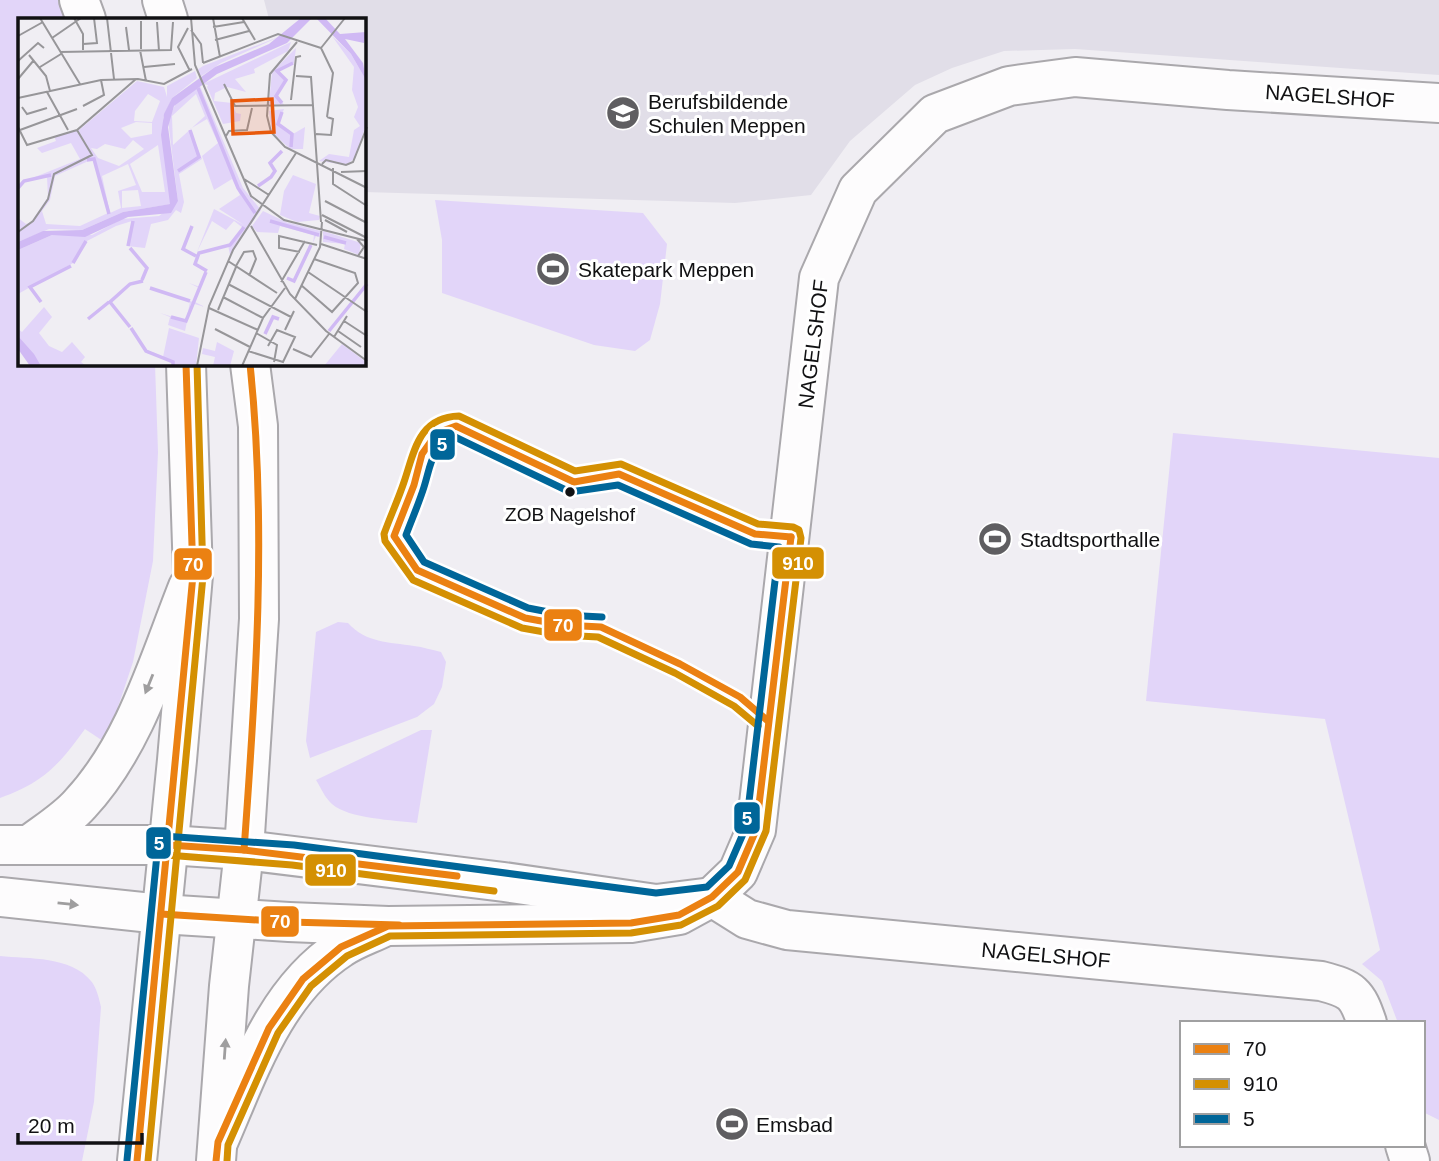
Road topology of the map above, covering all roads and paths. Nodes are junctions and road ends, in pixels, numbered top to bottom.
1 (79, 0) edge
2 (162, 0) edge
3 (86, 18) edge
4 (169, 18) edge
5 (1439, 103) edge
6 (186, 366) edge
7 (250, 366) edge
8 (192, 575) junction
9 (15, 845) edge
10 (168, 845) junction
11 (244, 850) junction
12 (0, 897) edge
13 (712, 897) junction
14 (161, 914) junction
15 (236, 918) junction
16 (388, 926) junction
17 (1366, 1021) edge
18 (217, 1151) edge
19 (137, 1161) edge

1 - 3 street
2 - 4 street
5 - 13 street, NAGELSHOF
6 - 8 street
7 - 11 street
8 -> 9 street
8 - 10 street
9 - 10 street
10 - 11 street
10 - 14 street
11 - 13 street
11 - 15 street
12 -> 14 street, NAGELSHOF
13 - 16 street, NAGELSHOF
13 - 17 street, NAGELSHOF
14 - 15 street, NAGELSHOF
14 - 19 street
15 - 16 street, NAGELSHOF
18 -> 15 street
16 - 18 street

